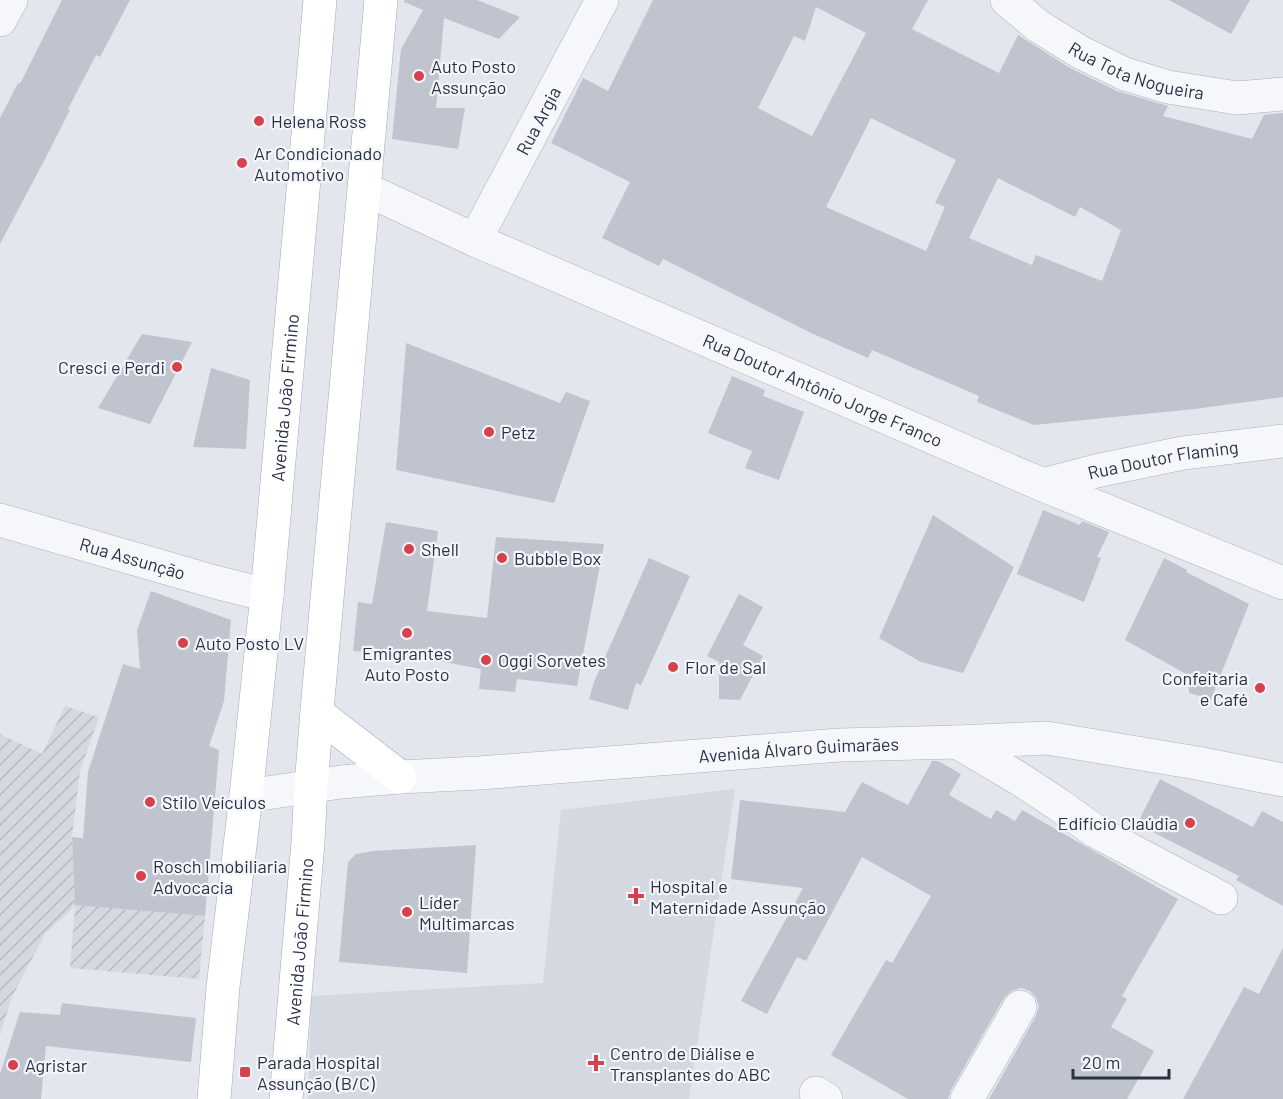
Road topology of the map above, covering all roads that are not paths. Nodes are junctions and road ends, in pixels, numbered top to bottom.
1 (11, 0) edge
2 (320, 0) edge
3 (381, 0) edge
4 (602, 0) edge
5 (1007, 0) edge
6 (0, 20) edge
7 (1283, 94) edge
8 (365, 189) junction
9 (475, 240) junction
10 (1283, 441) edge
11 (1043, 485) junction
12 (0, 520) edge
13 (1283, 583) edge
14 (267, 595) junction
15 (317, 713) junction
16 (957, 742) junction
17 (400, 777) junction
18 (1283, 780) edge
19 (311, 786) junction
20 (246, 796) junction
21 (1221, 898) dead end
22 (1020, 1007) dead end
23 (214, 1099) edge
24 (286, 1099) edge
25 (967, 1099) edge

1 - 6 street
2 - 14 main road, Avenida João Firmino
3 - 8 main road, Avenida João Firmino
4 - 9 street, Rua Argia
5 - 7 street, Rua Tota Nogueira
8 - 9 street, Rua Doutor Antônio Jorge Franco
8 - 15 main road, Avenida João Firmino
9 - 11 street, Rua Doutor Antônio Jorge Franco
10 - 11 street, Rua Doutor Flaming
11 - 13 street, Rua Doutor Antônio Jorge Franco
12 - 14 street, Rua Assunção
14 - 20 main road, Avenida João Firmino
15 - 17 main road
15 - 19 main road, Avenida João Firmino
16 - 17 street, Avenida Álvaro Guimarães
16 - 18 street, Avenida Álvaro Guimarães
16 - 21 street
17 - 19 street, Avenida Álvaro Guimarães
19 - 20 street
19 - 24 main road, Avenida João Firmino
20 - 23 main road, Avenida João Firmino
22 - 25 street

